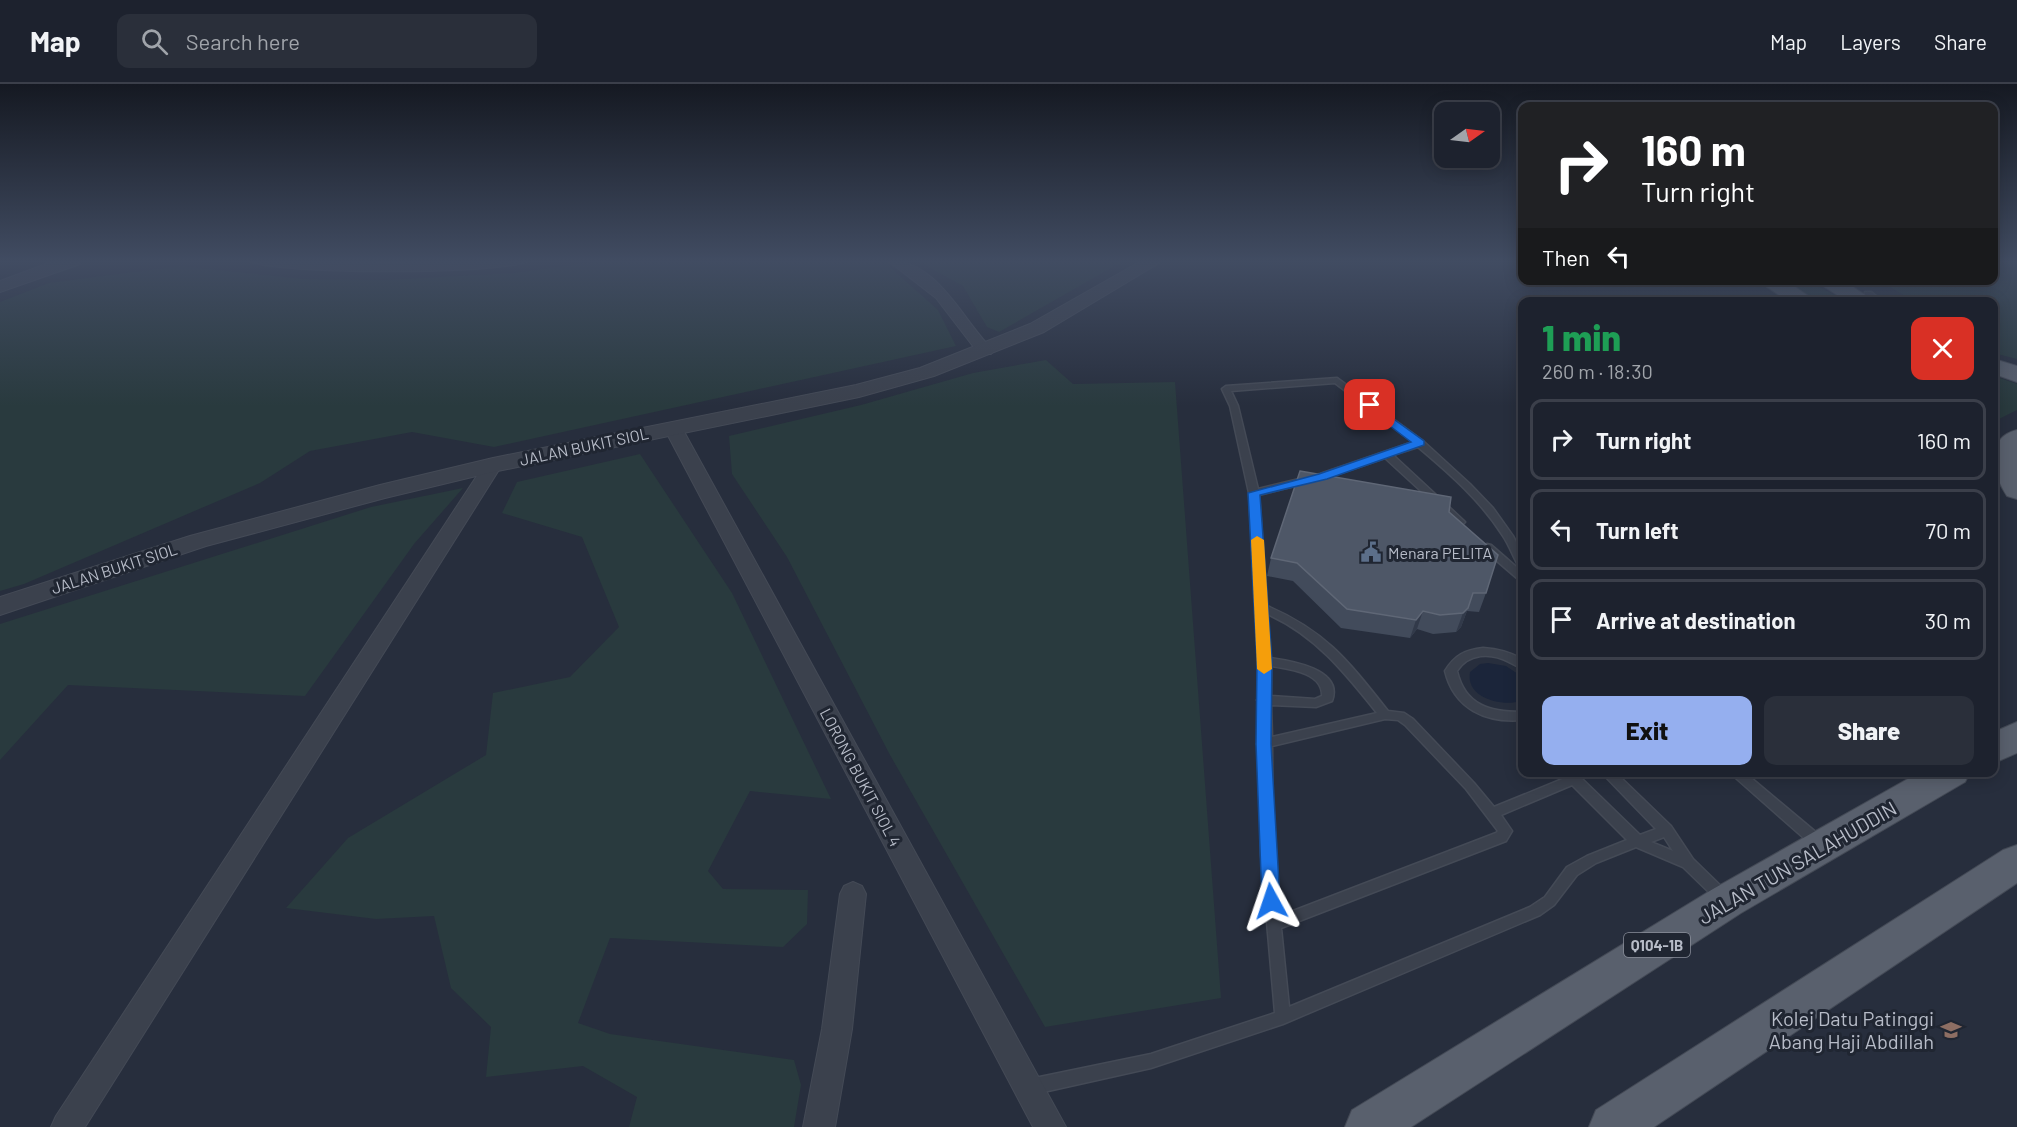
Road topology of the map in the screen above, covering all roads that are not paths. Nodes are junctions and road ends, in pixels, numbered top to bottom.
1 (950, 309) edge
2 (1071, 309) edge
3 (985, 351) junction
4 (1998, 368) edge
5 (2017, 375) edge
6 (673, 428) junction
7 (2017, 438) edge
8 (1420, 443) junction
9 (1387, 455) junction
10 (1999, 455) edge
11 (493, 465) junction
12 (2017, 490) edge
13 (1254, 493) junction
14 (1468, 530) edge
15 (1477, 537) edge
16 (1518, 555) edge
17 (1518, 573) edge
18 (0, 606) edge
19 (1262, 608) junction
20 (1264, 661) junction
21 (1518, 662) edge
22 (1263, 700) junction
23 (1385, 715) junction
24 (1517, 717) edge
25 (2017, 736) edge
26 (1263, 744) junction
27 (1998, 747) edge
28 (1568, 777) edge
29 (1571, 777) edge
30 (1612, 777) edge
31 (1741, 777) edge
32 (1943, 777) edge
33 (1493, 813) junction
34 (1666, 830) junction
35 (1639, 843) junction
36 (1822, 845) junction
37 (2017, 862) edge
38 (1688, 863) junction
39 (853, 894) dead end
40 (1727, 901) junction
41 (1273, 925) junction
42 (1283, 1017) junction
43 (1029, 1088) junction
44 (67, 1127) edge
45 (819, 1127) edge
46 (1050, 1127) edge
47 (1369, 1127) edge
48 (1613, 1127) edge

1 - 3 street
2 - 3 street, JALAN BUKIT SIOL
3 - 6 street, JALAN BUKIT SIOL
4 - 5 main road
6 - 11 street, JALAN BUKIT SIOL
6 - 43 street, LORONG BUKIT SIOL 4
7 - 10 main road
8 - 9 lane
8 - 13 lane
8 - 16 lane
9 - 13 lane
9 - 14 lane
10 - 12 main road
11 - 18 street, JALAN BUKIT SIOL
11 - 44 street
13 - 19 lane
15 - 17 lane
19 - 20 lane
19 - 23 lane
20 - 22 lane
20 - 22 lane
21 - 24 lane
22 - 26 lane
23 - 26 lane
23 - 33 lane
25 - 27 main road
26 - 41 lane
28 - 33 lane
29 - 35 lane
30 - 34 lane
31 - 36 lane
32 - 36 main road, JALAN TUN SALAHUDDIN / Q104-1B
33 - 41 lane
34 - 35 lane
34 - 38 lane
35 - 38 lane
35 - 42 lane
36 - 40 main road, JALAN TUN SALAHUDDIN / Q104-1B
37 - 48 main road
38 - 40 lane
39 - 45 street
40 - 47 main road, JALAN TUN SALAHUDDIN / Q104-1B
41 - 42 lane
42 - 43 lane
43 - 46 street, LORONG BUKIT SIOL 4

